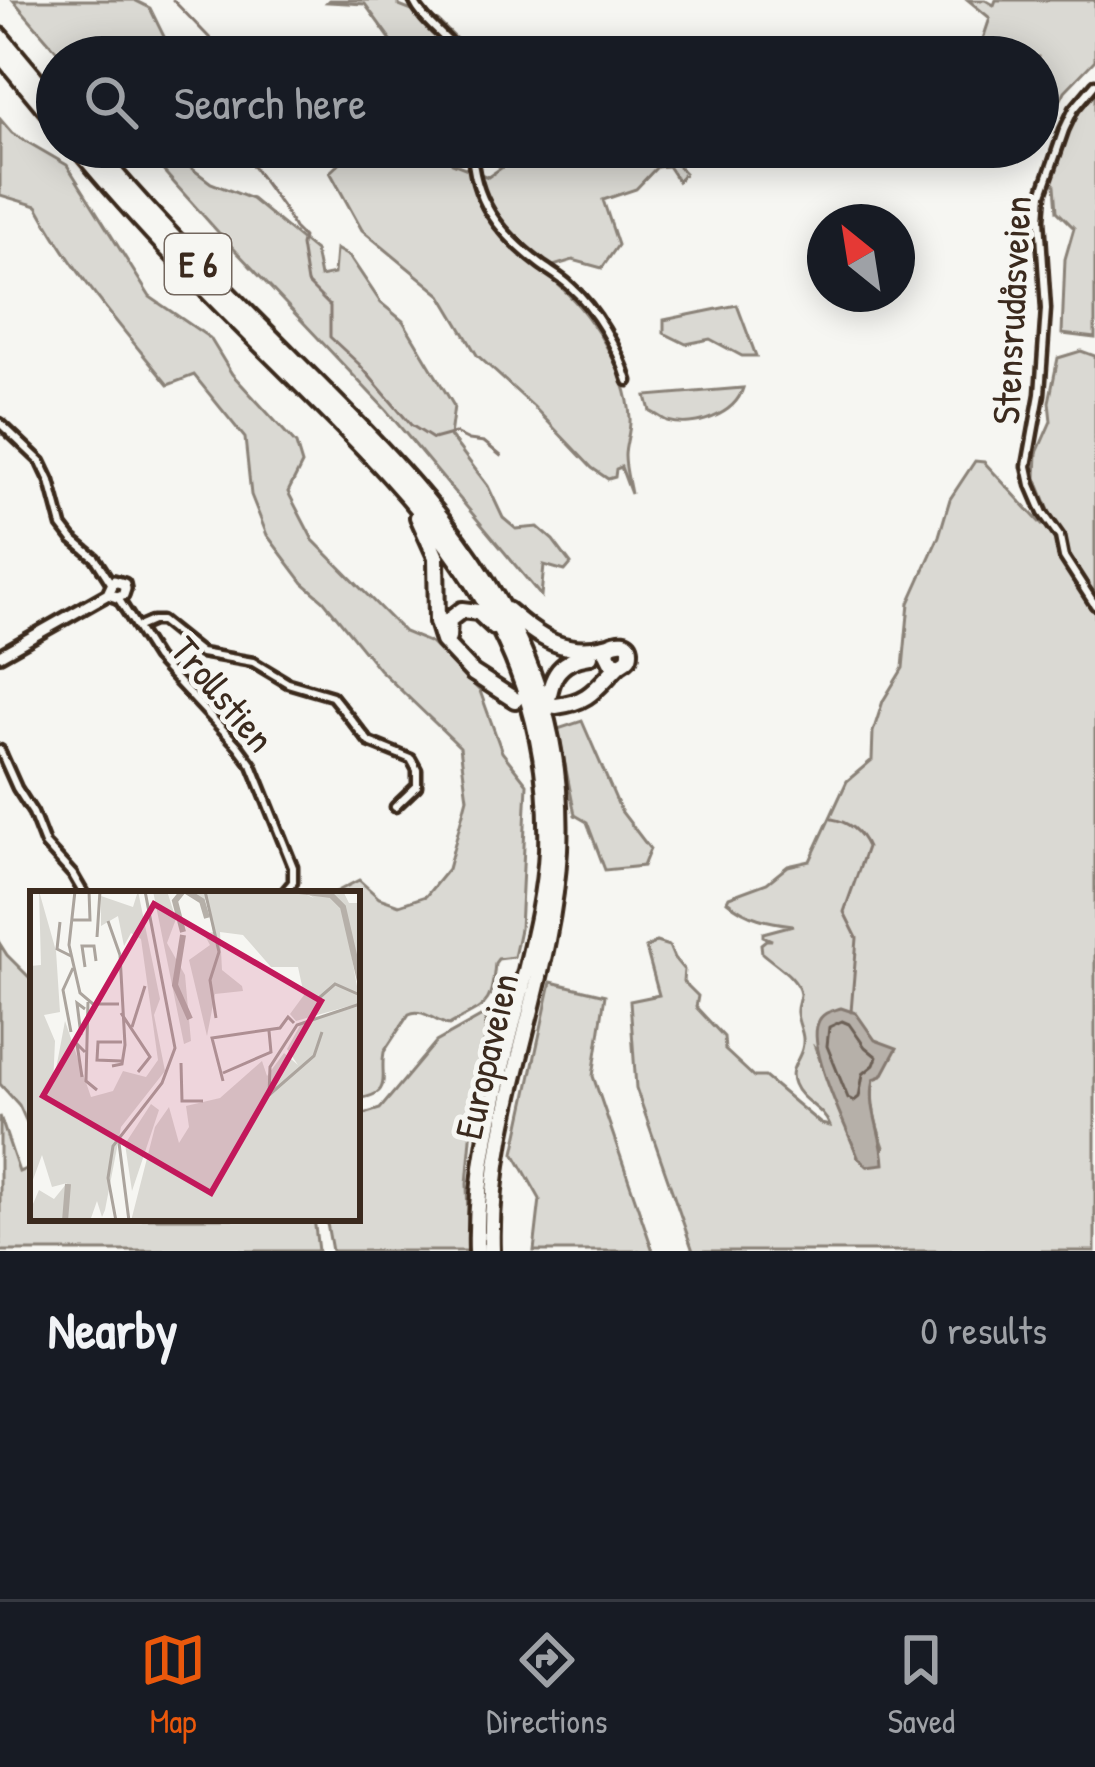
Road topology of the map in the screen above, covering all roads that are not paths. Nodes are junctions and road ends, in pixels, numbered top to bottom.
1 (413, 0) edge
2 (0, 36) edge
3 (444, 36) edge
4 (0, 54) edge
5 (36, 79) edge
6 (1095, 84) edge
7 (36, 98) edge
8 (1059, 146) edge
9 (95, 168) edge
10 (111, 168) edge
11 (474, 168) edge
12 (1050, 168) edge
13 (628, 381) dead end
14 (0, 423) edge
15 (401, 488) junction
16 (112, 592) junction
17 (1095, 605) edge
18 (502, 606) junction
19 (138, 627) junction
20 (508, 644) junction
21 (454, 654) junction
22 (0, 655) edge
23 (612, 656) junction
24 (515, 700) dead end
25 (551, 711) junction
26 (0, 750) edge
27 (394, 807) dead end
28 (81, 891) edge
29 (286, 891) edge
30 (492, 1201) junction
31 (477, 1251) edge
32 (492, 1251) edge
33 (503, 1251) edge

1 - 3 street
2 - 5 highway
4 - 7 highway
6 - 8 street, Stensrudåsveien
9 - 15 highway, E 6
10 - 18 highway, E 6
11 - 13 street
12 - 17 street, Stensrudåsveien
14 - 16 street, Trollstien
15 - 20 highway, E 6
15 - 21 highway, E 6
16 - 19 street, Trollstien
16 - 22 street
18 - 23 highway, E 6
18 - 25 highway, E 6
19 - 27 street
19 - 29 street, Trollstien
20 - 21 highway
20 - 31 highway, Europaveien / E 6
21 - 24 highway
23 - 25 highway
23 - 25 highway
25 - 30 highway, Europaveien / E 6
26 - 28 street
30 - 32 highway, Europaveien / E 6
30 - 33 highway, E 6

